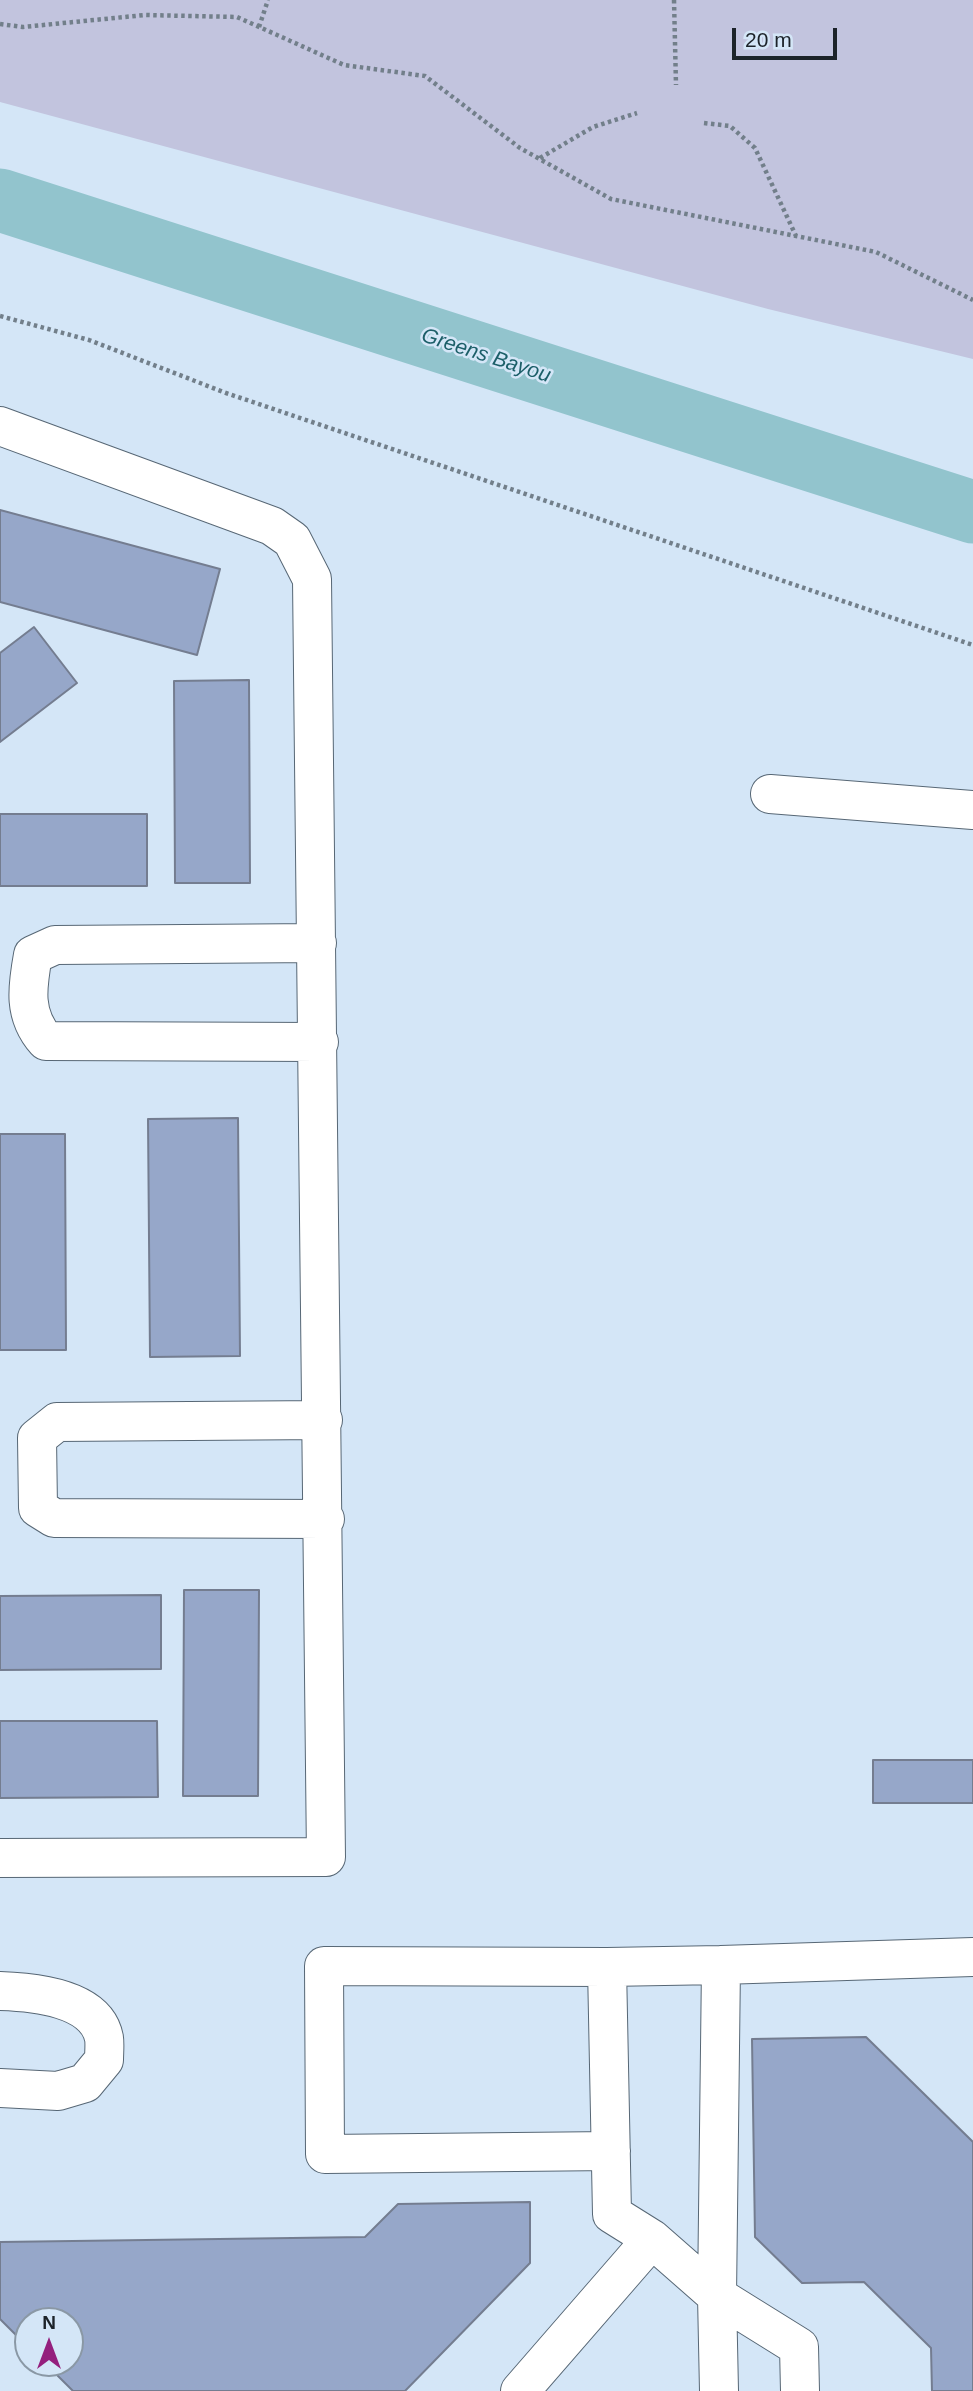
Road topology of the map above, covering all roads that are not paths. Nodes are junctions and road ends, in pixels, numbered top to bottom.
1 (0, 426) edge
2 (770, 794) dead end
3 (973, 810) edge
4 (317, 943) junction
5 (318, 1042) junction
6 (323, 1420) junction
7 (325, 1520) junction
8 (0, 1858) edge
9 (973, 1957) edge
10 (721, 1965) junction
11 (607, 1967) junction
12 (0, 1991) edge
13 (0, 2088) edge
14 (611, 2151) junction
15 (652, 2239) junction
16 (717, 2296) junction
17 (520, 2391) edge
18 (719, 2391) edge
19 (800, 2391) edge

1 - 4 lane
2 - 3 lane
4 - 5 lane
4 - 5 lane
5 - 6 lane
6 - 7 lane
6 - 7 lane
7 - 8 lane
9 - 10 lane
10 - 11 lane
10 - 16 lane
11 - 14 lane
11 - 14 lane
12 - 13 lane
14 - 15 lane
15 - 16 lane
15 - 17 lane
16 - 18 lane
16 - 19 lane

